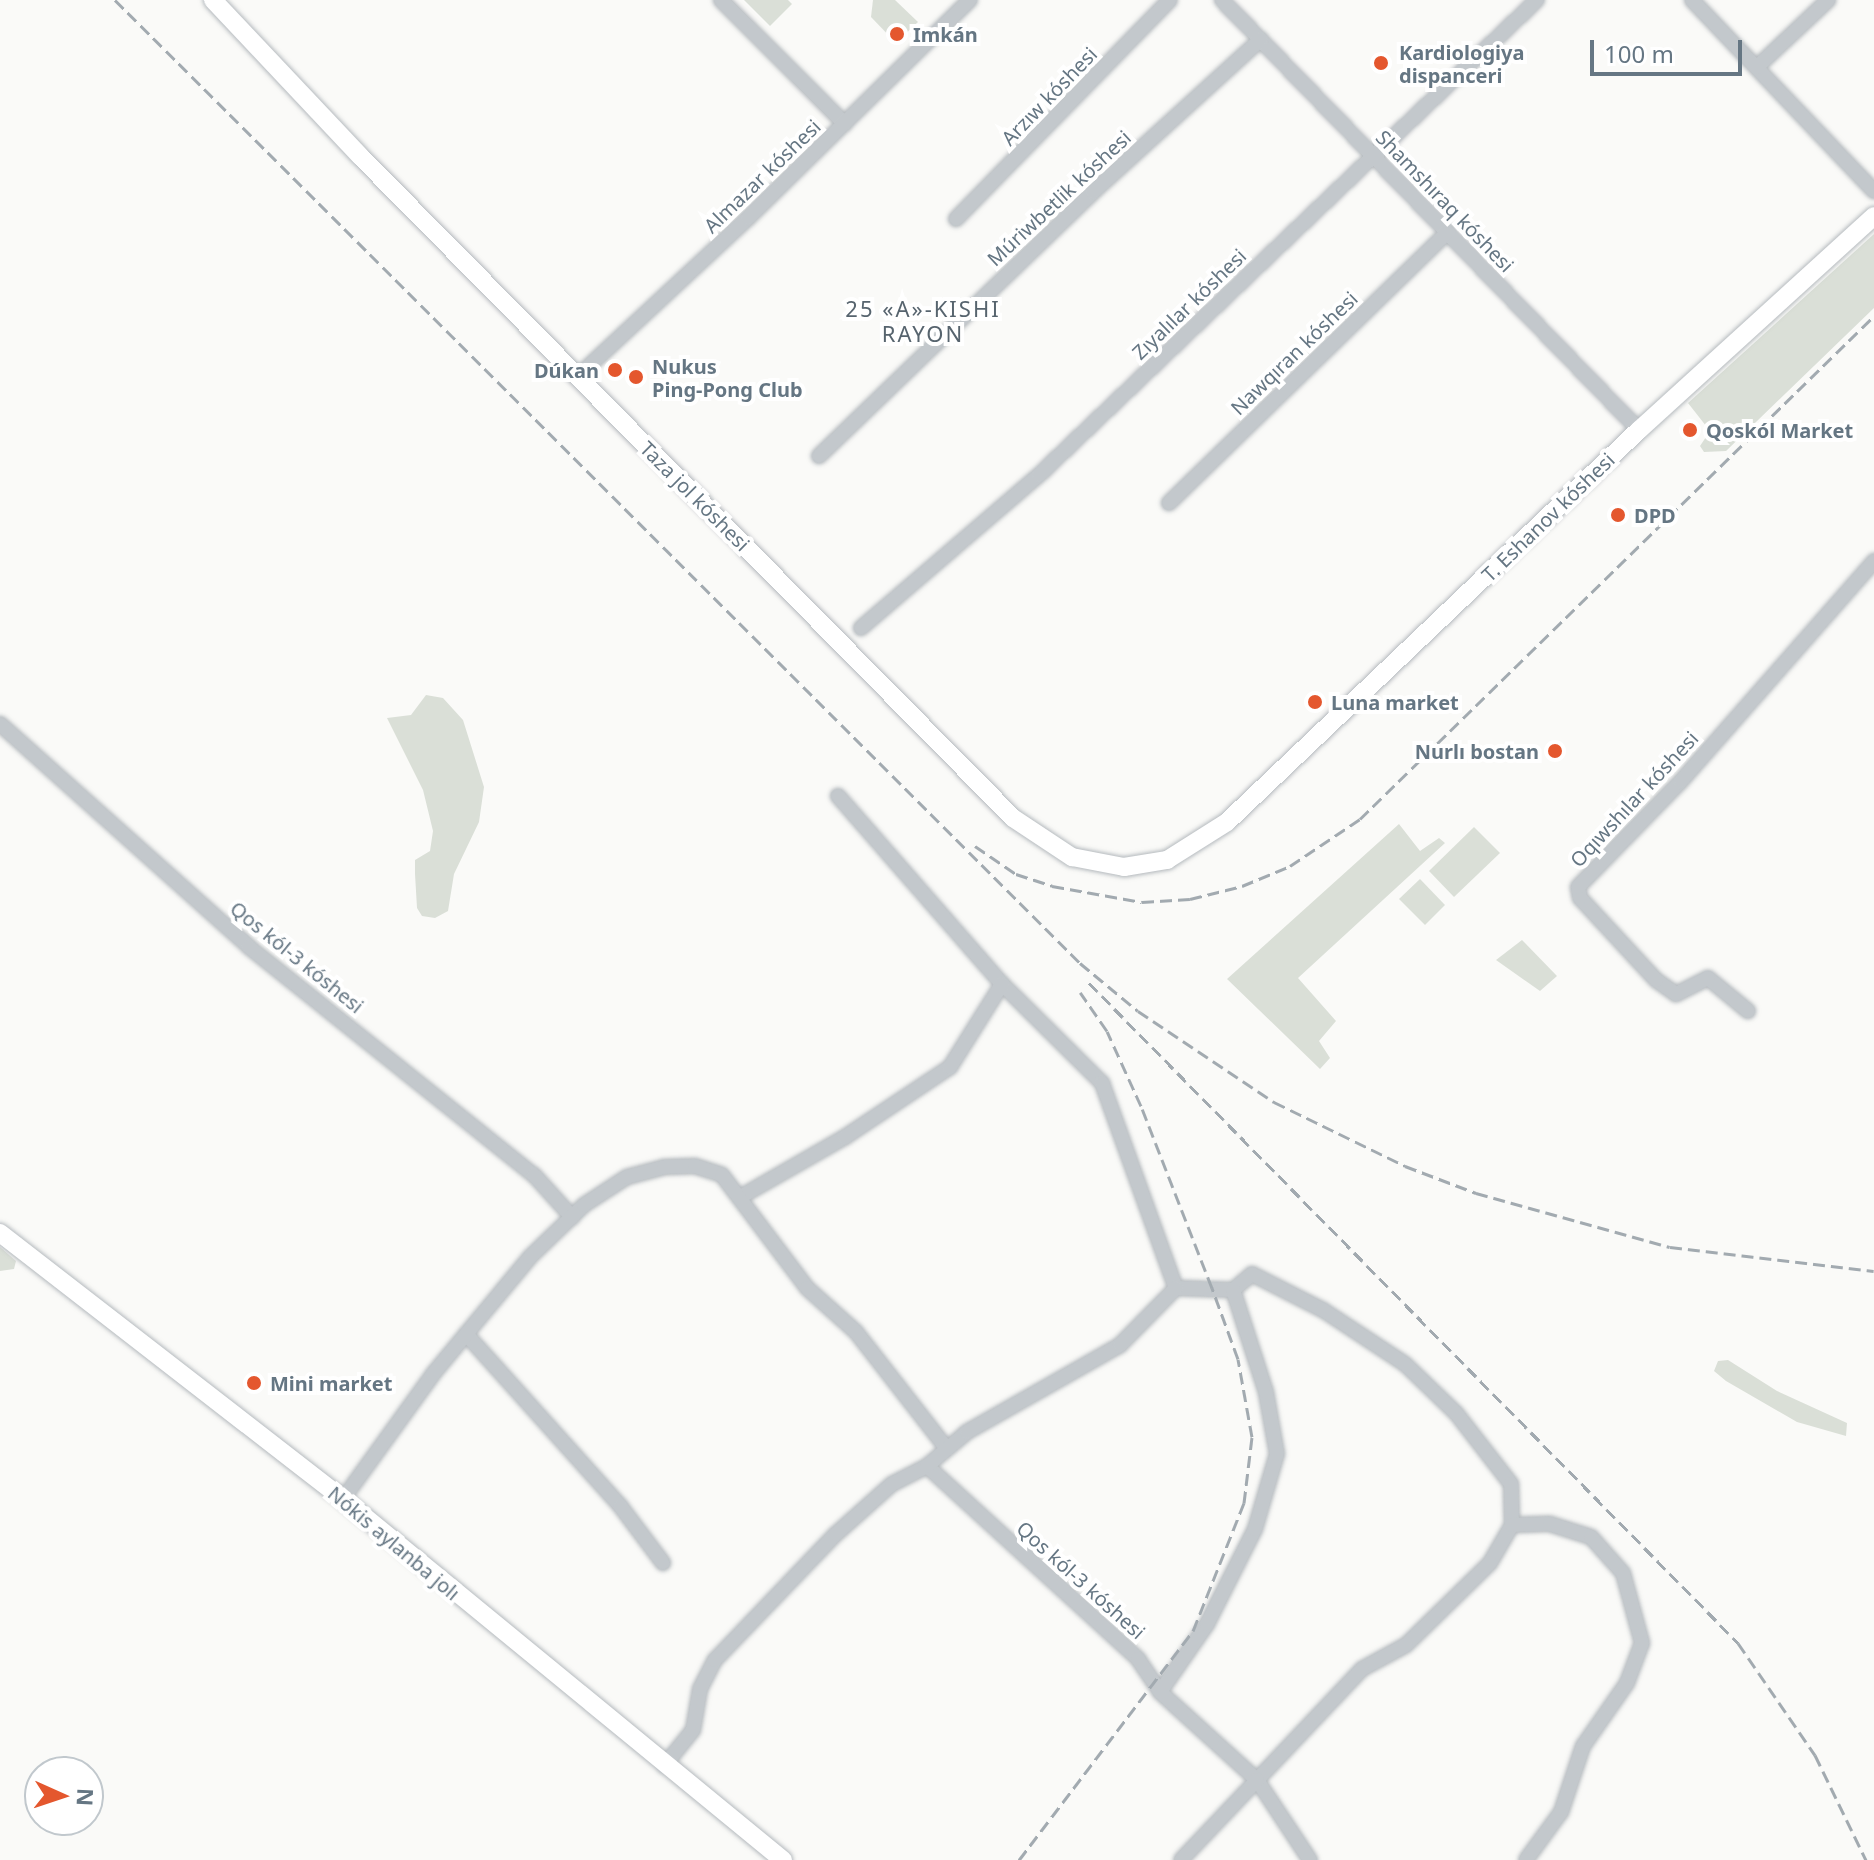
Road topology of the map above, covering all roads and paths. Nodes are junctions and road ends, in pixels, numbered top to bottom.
1 (213, 0) edge
2 (721, 0) edge
3 (970, 0) edge
4 (1170, 0) edge
5 (1222, 0) edge
6 (1537, 0) edge
7 (1692, 0) edge
8 (1828, 0) edge
9 (1261, 39) junction
10 (1757, 67) junction
11 (845, 124) junction
12 (1372, 155) junction
13 (1874, 191) edge
14 (1874, 216) edge
15 (956, 219) dead end
16 (1448, 232) junction
17 (577, 377) junction
18 (1639, 430) junction
19 (819, 456) dead end
20 (1169, 503) dead end
21 (1874, 561) edge
22 (861, 628) dead end
23 (0, 724) edge
24 (838, 796) dead end
25 (1227, 822) joint
26 (1002, 984) junction
27 (1748, 1011) dead end
28 (742, 1196) junction
29 (572, 1217) junction
30 (0, 1233) edge
31 (1176, 1288) junction
32 (1233, 1290) junction
33 (466, 1334) junction
34 (947, 1449) junction
35 (927, 1466) junction
36 (343, 1499) junction
37 (1512, 1525) junction
38 (663, 1563) dead end
39 (1160, 1692) junction
40 (664, 1766) junction
41 (1257, 1780) junction
42 (783, 1860) edge
43 (1181, 1860) edge
44 (1310, 1860) edge
45 (1526, 1860) edge

1 - 17 main road, Taza jol kóshesi
2 - 11 street
3 - 11 street, Almazar kóshesi
4 - 15 street, Arzıw kóshesi
5 - 9 street, Shamshıraq kóshesi
6 - 12 street, Zıyalılar kóshesi
7 - 10 street
8 - 10 street
9 - 12 street, Shamshıraq kóshesi
9 - 19 street, Múriwbetlik kóshesi
10 - 13 street
11 - 17 street, Almazar kóshesi
12 - 16 street, Shamshıraq kóshesi
12 - 22 street, Zıyalılar kóshesi
14 - 18 main road, T. Eshanov kóshesi
16 - 18 street, Shamshıraq kóshesi
16 - 20 street, Nawqıran kóshesi
17 - 25 main road, Taza jol kóshesi
18 - 25 main road, T. Eshanov kóshesi
21 - 27 street, Oqıwshılar kóshesi
23 - 29 street, Qos kól-3 kóshesi
24 - 26 street
26 - 28 street
26 - 31 street
28 - 29 street
28 - 34 street
29 - 33 street
30 - 36 main road, Nókis aylanba jolı
31 - 32 street
31 - 34 street
32 - 37 street
32 - 39 street
33 - 36 street
33 - 38 street
34 - 35 street
35 - 39 street, Qos kól-3 kóshesi
35 - 40 street
36 - 40 main road, Nókis aylanba jolı
37 - 41 street
37 - 45 street
39 - 41 street, Qos kól-3 kóshesi
40 - 42 main road, Nókis aylanba jolı
41 - 43 street
41 - 44 street

